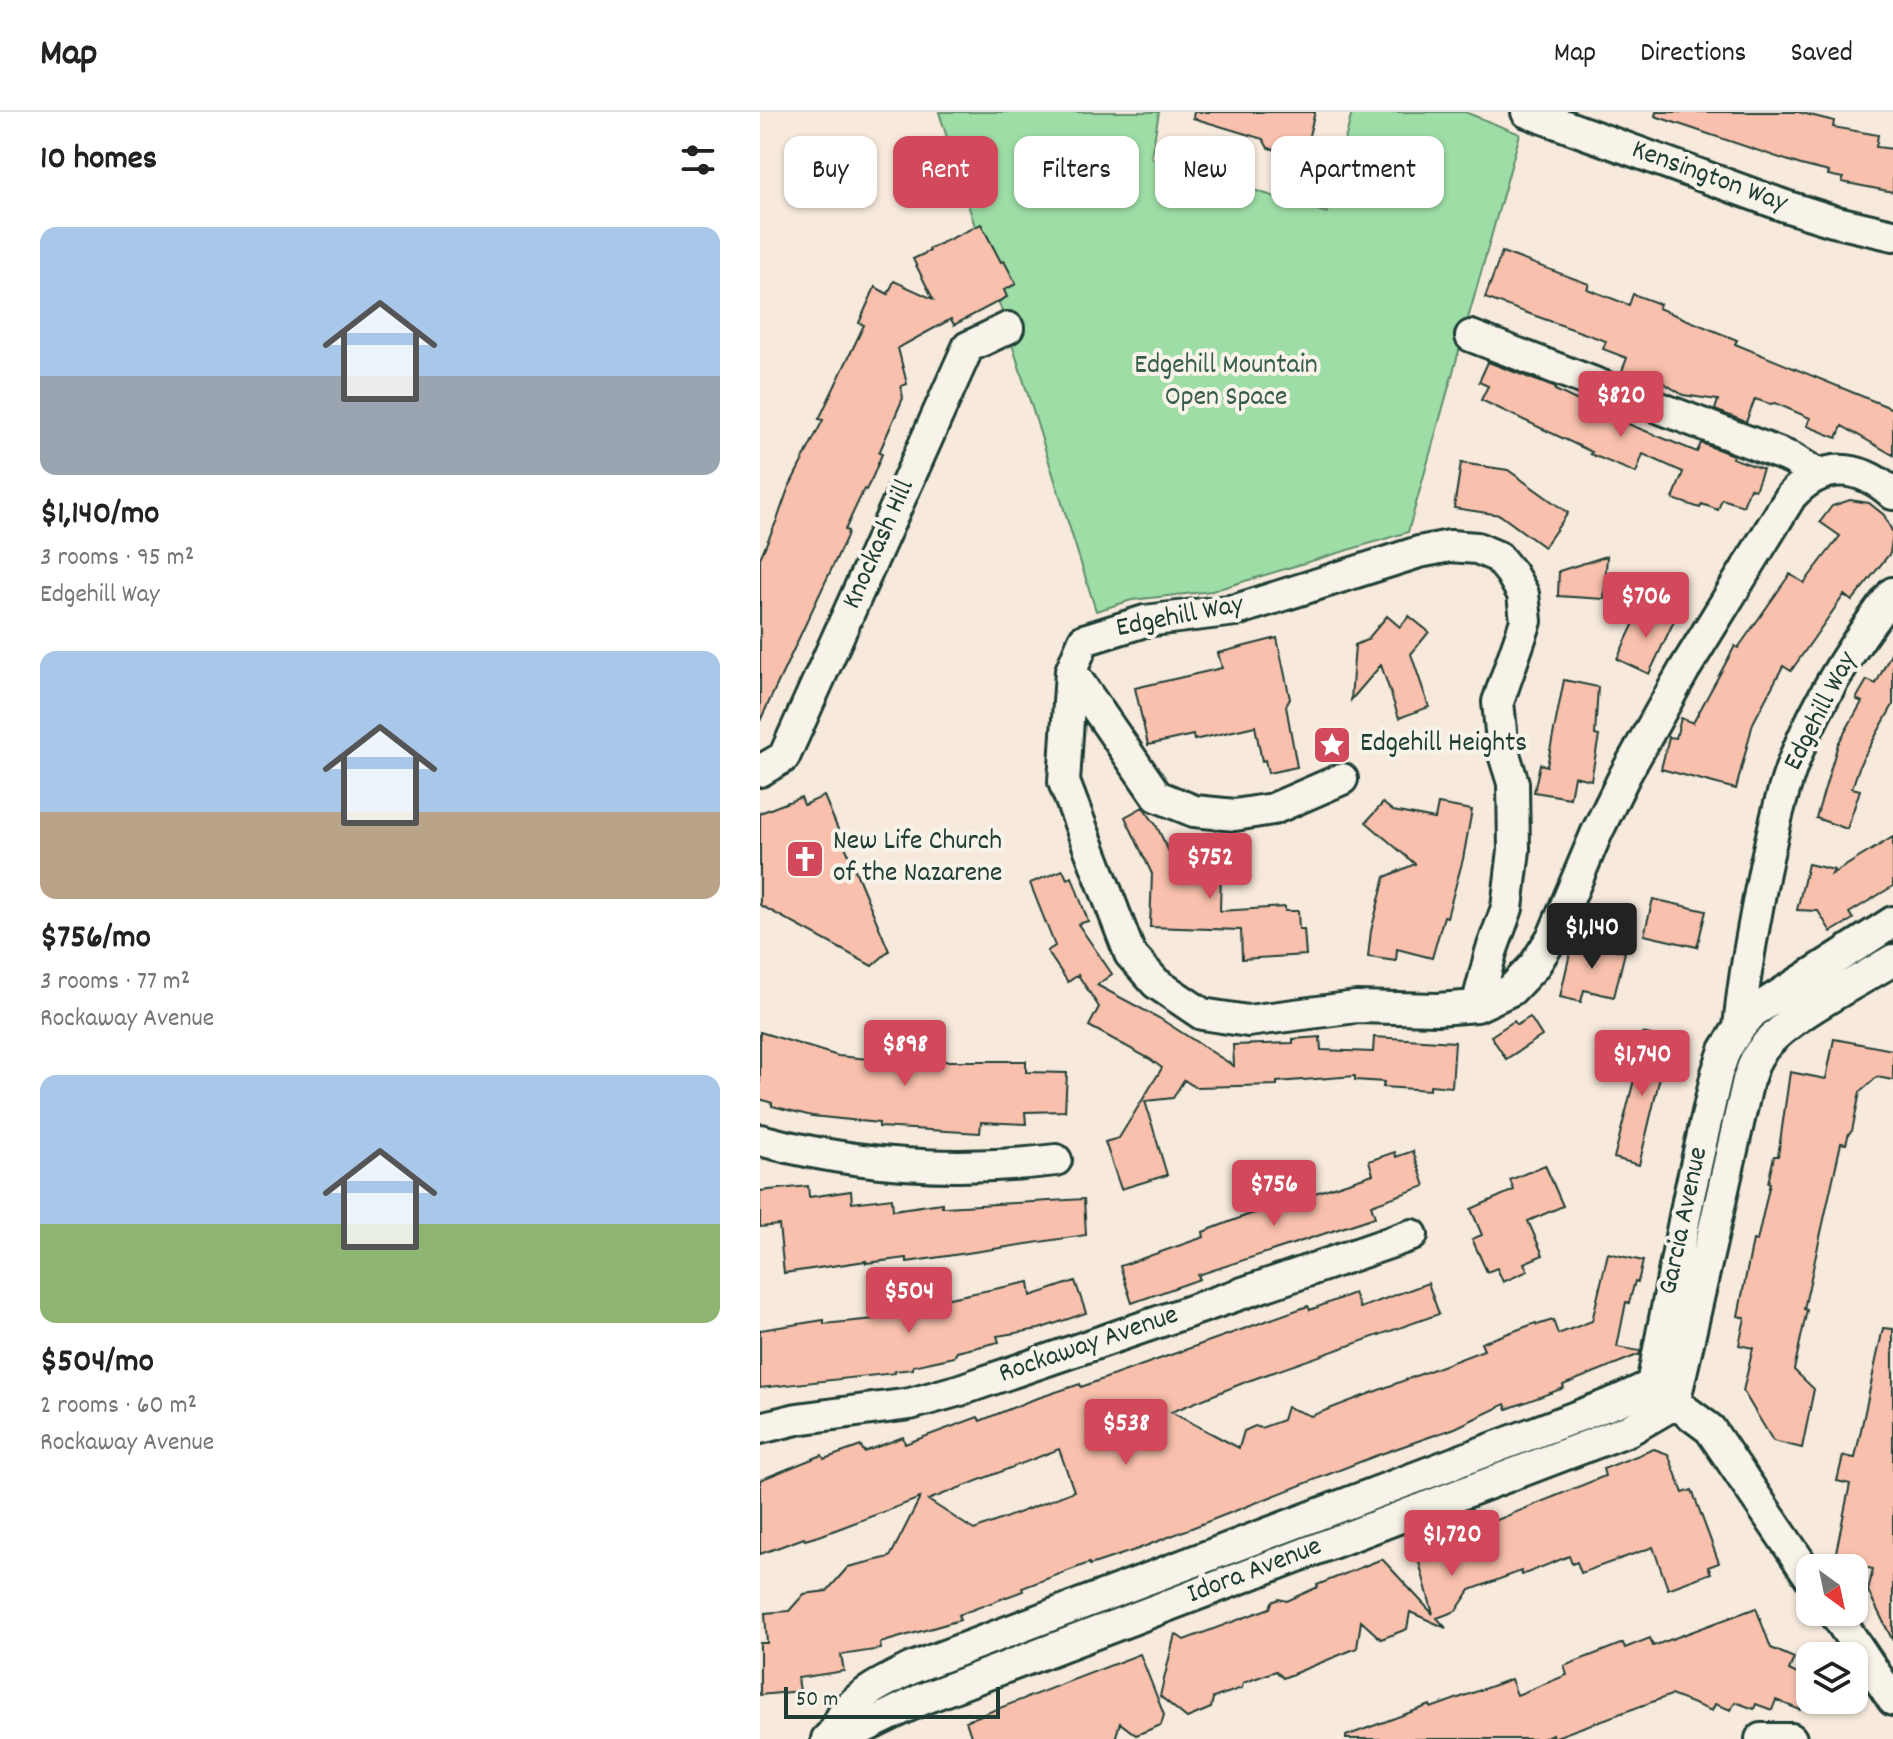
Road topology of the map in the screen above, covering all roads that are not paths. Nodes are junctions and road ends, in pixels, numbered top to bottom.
1 (1527, 112) edge
2 (1785, 206) junction
3 (1893, 235) edge
4 (1893, 247) edge
5 (1008, 328) dead end
6 (1471, 336) dead end
7 (1817, 474) junction
8 (1893, 494) edge
9 (1893, 593) edge
10 (1071, 671) junction
11 (760, 771) edge
12 (1342, 779) dead end
13 (1893, 922) edge
14 (1893, 960) edge
15 (1477, 1006) junction
16 (1739, 1028) junction
17 (760, 1140) edge
18 (1056, 1160) dead end
19 (1412, 1235) dead end
20 (1663, 1394) junction
21 (760, 1428) edge
22 (1796, 1556) edge
23 (1843, 1626) edge
24 (1893, 1700) edge
25 (831, 1736) edge
26 (1761, 1739) edge
27 (1791, 1739) edge

1 - 2 street, Kensington Way
2 - 3 street, Kensington Way
2 - 4 street
5 - 11 street, Knockash Hill
6 - 7 street
7 - 8 street
7 - 15 street, Edgehill Way
9 - 16 street, Edgehill Way
10 - 12 street
10 - 15 street, Edgehill Way
10 - 15 street, Edgehill Way
13 - 16 street, Garcia Avenue
14 - 20 street, Garcia Avenue
16 - 20 street, Garcia Avenue
17 - 18 street
19 - 21 street, Rockaway Avenue
20 - 22 street
20 - 25 street, Idora Avenue
23 - 24 street
26 - 27 street

